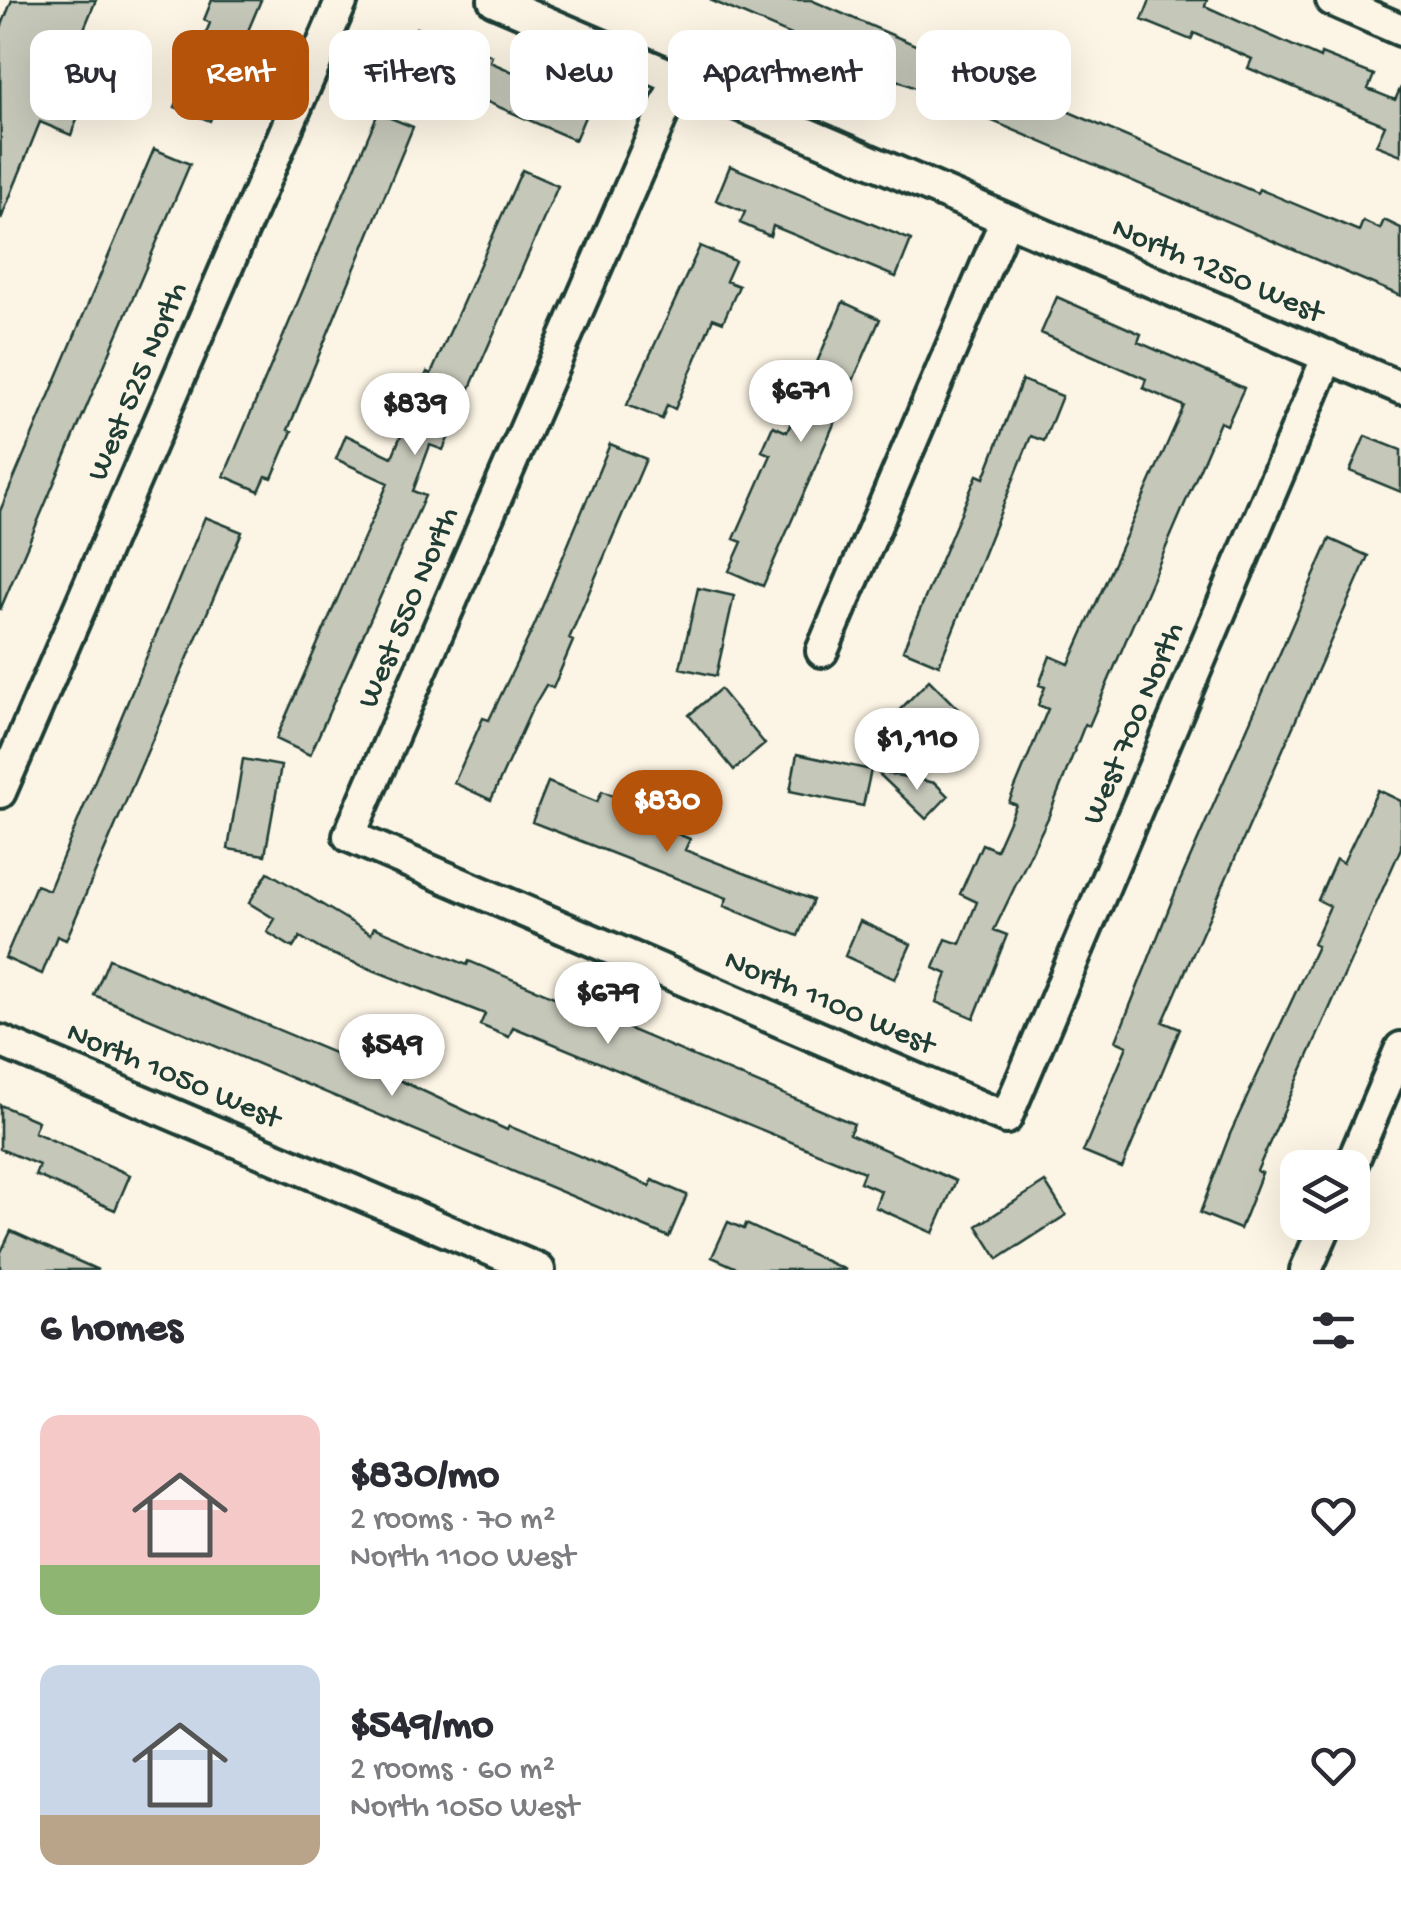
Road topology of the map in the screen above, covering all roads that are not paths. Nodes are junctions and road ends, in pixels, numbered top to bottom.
1 (342, 0) edge
2 (494, 0) edge
3 (1332, 0) edge
4 (1401, 30) edge
5 (668, 74) edge
6 (668, 101) edge
7 (775, 120) edge
8 (1006, 220) junction
9 (1328, 356) junction
10 (1401, 388) edge
11 (822, 652) dead end
12 (0, 792) edge
13 (349, 836) joint
14 (0, 1042) edge
15 (1401, 1048) edge
16 (1006, 1118) joint
17 (1358, 1150) edge
18 (1319, 1240) edge
19 (539, 1270) edge
20 (1306, 1270) edge

1 - 12 street, West 525 North
2 - 5 street, North 1250 West
3 - 4 street
6 - 13 street, West 550 North
7 - 8 street, North 1250 West
8 - 9 street, North 1250 West
8 - 11 street
9 - 10 street, North 1250 West
9 - 16 street, West 700 North
13 - 16 street, North 1100 West
14 - 19 street, North 1050 West
15 - 17 street
18 - 20 street

